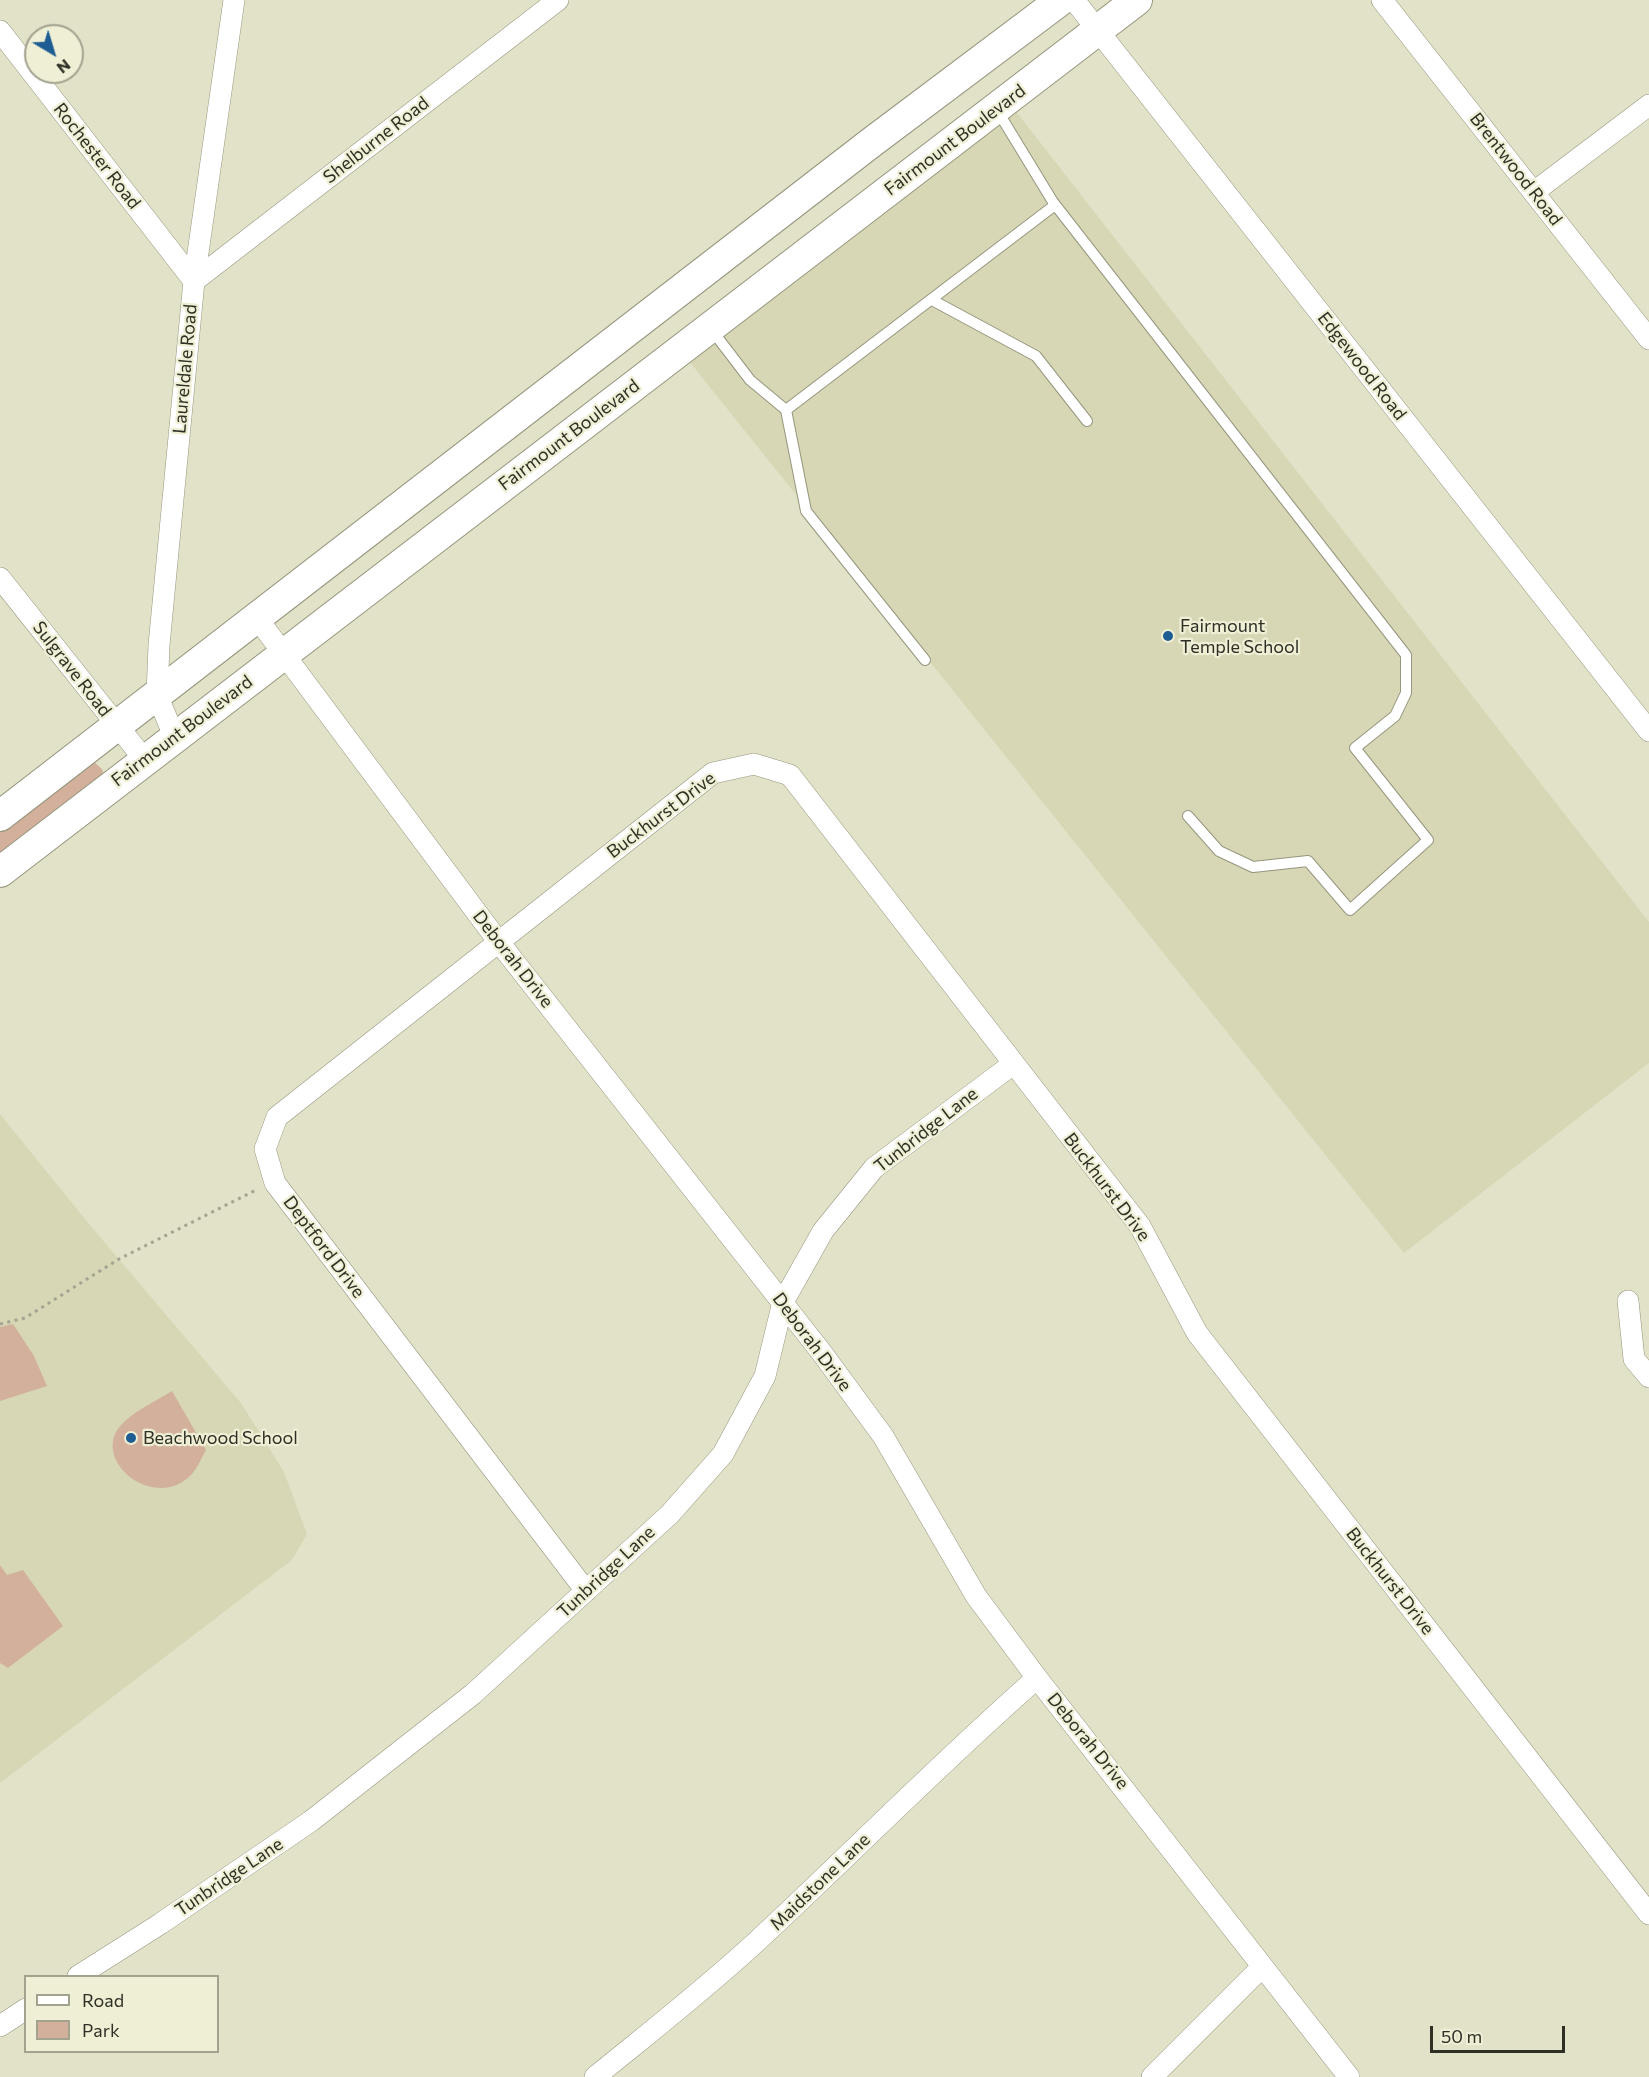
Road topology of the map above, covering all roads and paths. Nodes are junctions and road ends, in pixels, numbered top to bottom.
1 (234, 0) edge
2 (558, 0) edge
3 (1061, 0) edge
4 (1074, 0) edge
5 (1137, 0) edge
6 (1382, 0) edge
7 (1098, 30) junction
8 (0, 31) edge
9 (1649, 105) edge
10 (996, 108) junction
11 (1534, 192) junction
12 (1055, 205) junction
13 (194, 281) junction
14 (932, 300) junction
15 (710, 327) junction
16 (1649, 339) edge
17 (786, 411) junction
18 (1087, 421) dead end
19 (0, 578) edge
20 (257, 618) junction
21 (283, 654) junction
22 (926, 660) dead end
23 (157, 695) junction
24 (117, 726) junction
25 (1649, 731) edge
26 (174, 736) junction
27 (144, 759) junction
28 (0, 816) edge
29 (1188, 816) dead end
30 (0, 872) edge
31 (498, 940) junction
32 (1013, 1064) junction
33 (256, 1190) dead end
34 (1629, 1301) dead end
35 (783, 1302) junction
36 (0, 1324) edge
37 (1649, 1377) edge
38 (586, 1592) junction
39 (1037, 1678) junction
40 (1649, 1914) edge
41 (1262, 1967) junction
42 (81, 1975) edge
43 (24, 2010) edge
44 (0, 2026) edge
45 (595, 2077) edge
46 (1152, 2077) edge
47 (1349, 2077) edge

1 - 13 street, Laureldale Road
2 - 13 street, Shelburne Road
3 - 20 main road
4 - 7 street, Edgewood Road
5 - 7 main road, Fairmount Boulevard
6 - 11 street, Brentwood Road
7 - 10 main road, Fairmount Boulevard
7 - 25 street, Edgewood Road
8 - 13 street, Rochester Road
9 - 11 street
10 - 12 lane
10 - 15 main road, Fairmount Boulevard
11 - 16 street, Brentwood Road
12 - 14 lane
12 - 29 lane
13 - 23 street, Laureldale Road
14 - 17 lane
14 - 18 lane
15 - 17 lane
15 - 21 main road, Fairmount Boulevard
17 - 22 lane
19 - 24 street, Sulgrave Road
20 - 21 street, Deborah Drive
20 - 23 main road
21 - 26 main road, Fairmount Boulevard
21 - 31 street, Deborah Drive
23 - 24 main road
23 - 26 street, Laureldale Road
24 - 27 street, Sulgrave Road
24 - 28 main road
26 - 27 main road, Fairmount Boulevard
27 - 30 main road, Fairmount Boulevard
31 - 32 street, Buckhurst Drive
31 - 35 street, Deborah Drive
31 - 38 street, Deptford Drive
32 - 35 street, Tunbridge Lane
32 - 40 street, Buckhurst Drive
33 - 36 path
34 - 37 street
35 - 38 street, Tunbridge Lane
35 - 39 street, Deborah Drive
38 - 42 street, Tunbridge Lane
39 - 41 street, Deborah Drive
39 - 45 street, Maidstone Lane
41 - 46 street
41 - 47 street, Deborah Drive
43 - 44 street

